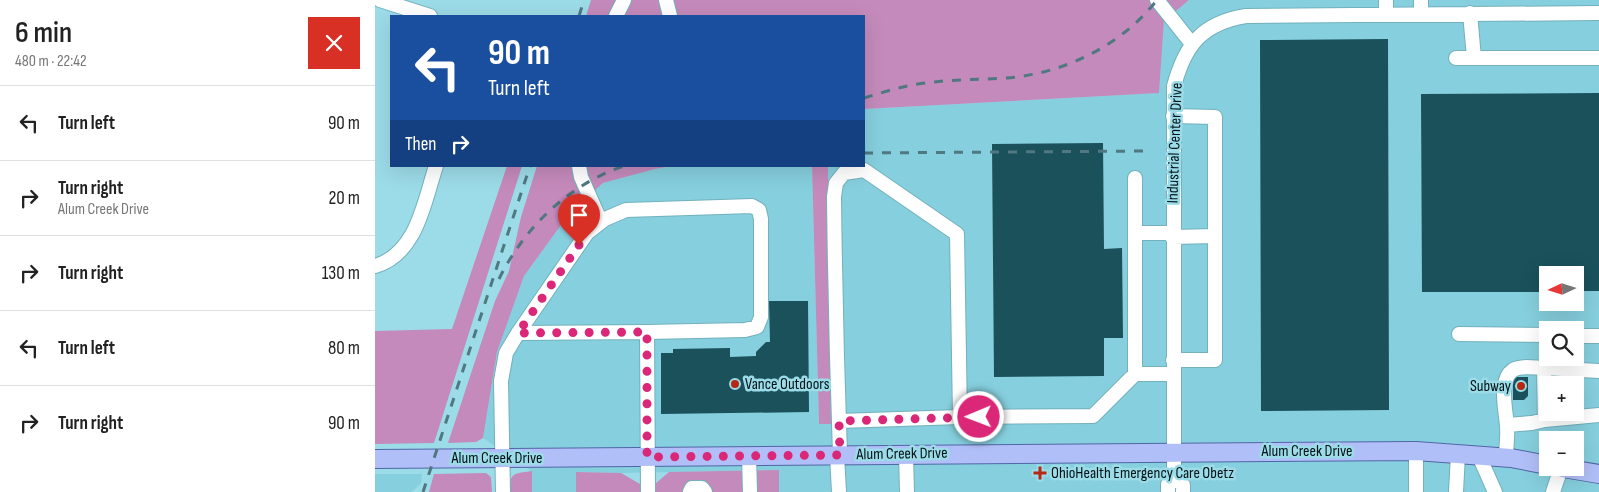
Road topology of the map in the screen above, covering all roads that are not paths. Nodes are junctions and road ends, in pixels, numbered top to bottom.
1 (380, 0) edge
2 (623, 0) edge
3 (666, 0) edge
4 (1157, 0) edge
5 (1386, 7) edge
6 (1421, 7) edge
7 (1470, 13) junction
8 (1599, 13) edge
9 (427, 15) edge
10 (616, 15) edge
11 (670, 15) edge
12 (1192, 44) junction
13 (1456, 58) dead end
14 (1474, 58) junction
15 (1599, 58) edge
16 (1173, 116) junction
17 (436, 167) edge
18 (579, 167) edge
19 (1135, 178) dead end
20 (601, 222) junction
21 (1135, 234) junction
22 (1173, 235) junction
23 (1215, 236) junction
24 (375, 266) edge
25 (647, 332) junction
26 (518, 333) junction
27 (1459, 334) dead end
28 (1539, 335) edge
29 (1584, 336) edge
30 (1599, 336) edge
31 (1173, 367) junction
32 (1544, 368) junction
33 (1599, 371) edge
34 (1135, 374) junction
35 (1544, 376) edge
36 (1599, 415) edge
37 (1584, 416) edge
38 (960, 418) junction
39 (839, 421) junction
40 (1541, 421) edge
41 (1507, 425) junction
42 (1416, 451) junction
43 (1173, 452) junction
44 (907, 454) junction
45 (1458, 454) junction
46 (839, 455) junction
47 (749, 456) junction
48 (1479, 456) junction
49 (647, 457) junction
50 (503, 458) junction
51 (1506, 458) junction
52 (375, 459) edge
53 (1539, 464) edge
54 (1584, 472) edge
55 (1599, 474) edge
56 (1559, 476) edge
57 (1174, 478) junction
58 (1599, 478) edge
59 (503, 492) edge
60 (648, 492) edge
61 (689, 492) edge
62 (705, 492) edge
63 (750, 492) edge
64 (839, 492) edge
65 (907, 492) edge
66 (1168, 492) edge
67 (1183, 492) edge
68 (1416, 492) edge
69 (1456, 492) edge
70 (1495, 492) edge
71 (1553, 492) edge

1 - 9 street
2 - 10 street
3 - 11 street
4 - 12 street
5 - 6 street, Industrial Center Drive
5 - 12 street, Industrial Center Drive
6 - 7 street, Industrial Center Drive
7 - 8 street, Industrial Center Drive
7 - 14 street
12 - 16 street, Industrial Center Drive
13 - 14 street
14 - 15 street
16 - 22 street, Industrial Center Drive
16 - 23 street
17 - 24 street
18 - 20 street
19 - 21 street
20 - 25 street
20 - 26 street
21 - 22 street
21 - 34 street
22 - 23 street
22 - 31 street, Industrial Center Drive
23 - 31 street
25 - 26 street
25 - 49 street
26 - 50 street
27 - 28 street
29 - 30 street
31 - 34 street
31 - 43 street, Industrial Center Drive
32 - 33 street
32 - 35 street
32 - 41 street
34 - 38 street
36 - 37 street
38 - 39 street
38 - 39 street
39 - 46 street
40 - 41 street
41 - 51 street
42 - 43 main road, Alum Creek Drive
42 - 45 main road, Alum Creek Drive
42 - 68 street
43 - 44 main road, Alum Creek Drive
43 - 57 street, Industrial Center Drive
44 - 46 main road, Alum Creek Drive
44 - 65 street
45 - 48 main road, Alum Creek Drive
45 - 69 street
46 - 47 main road, Alum Creek Drive
46 - 64 street
47 - 49 main road, Alum Creek Drive
47 - 63 street
48 - 51 main road, Alum Creek Drive
48 - 70 street
49 - 50 main road, Alum Creek Drive
49 - 60 street
50 - 52 main road, Alum Creek Drive
50 - 59 street
51 - 53 main road, Alum Creek Drive
54 - 55 main road
55 - 58 street
56 - 71 street
57 - 66 street
57 - 67 street
61 - 62 street

